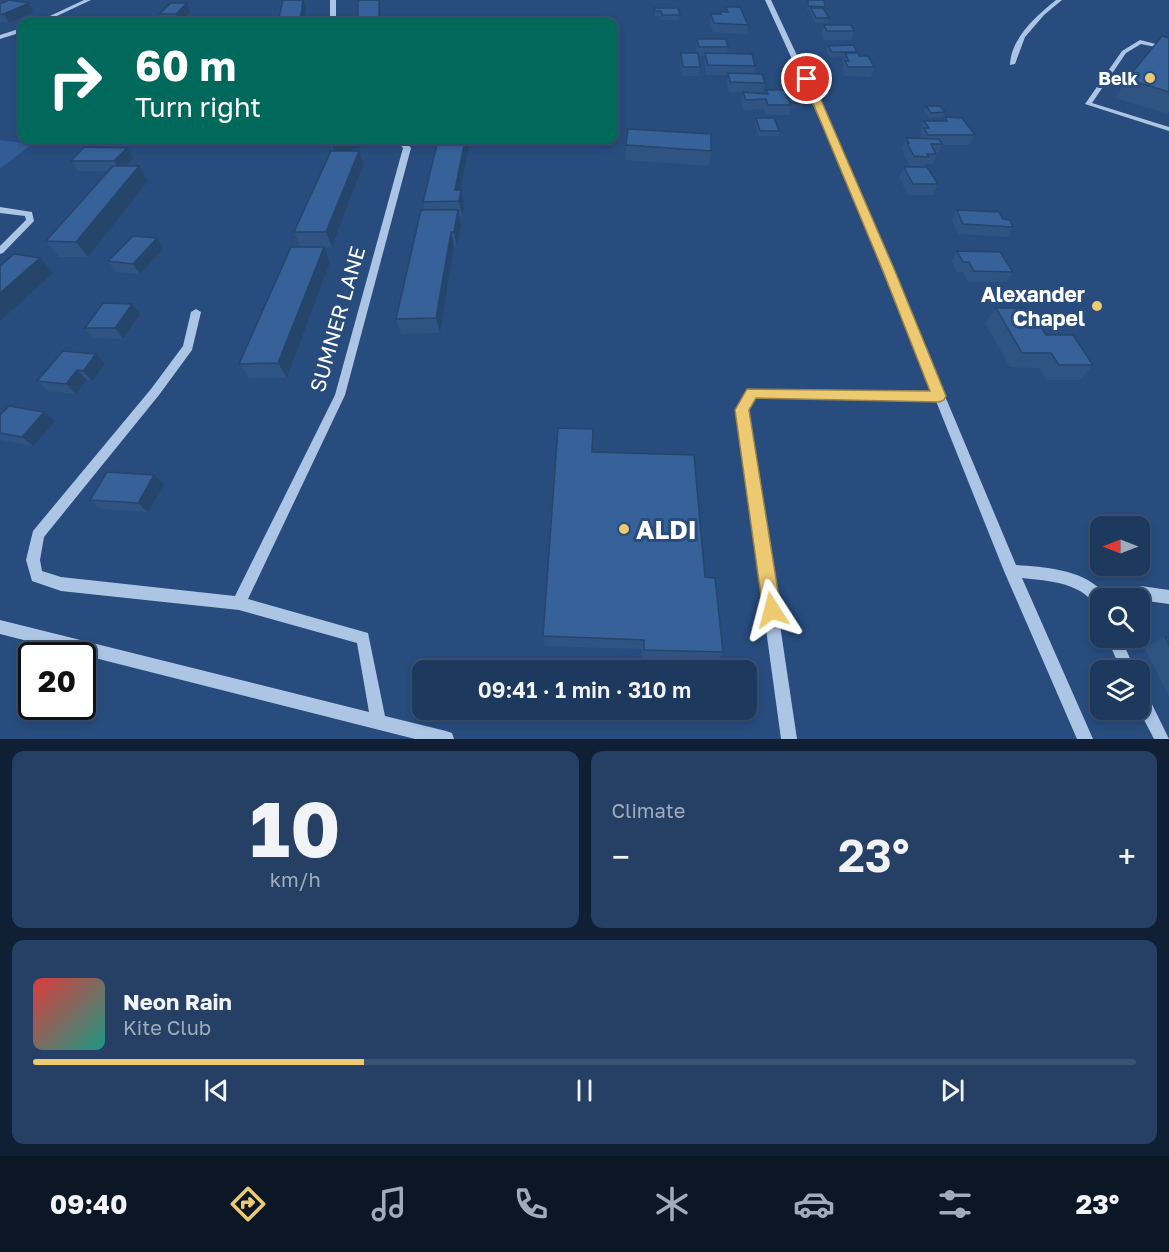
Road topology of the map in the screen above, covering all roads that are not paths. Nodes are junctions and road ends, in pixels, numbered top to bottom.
1 (88, 0) edge
2 (333, 0) edge
3 (768, 0) edge
4 (1059, 0) edge
5 (49, 18) edge
6 (333, 18) edge
7 (18, 31) edge
8 (0, 38) edge
9 (1165, 47) edge
10 (1012, 64) dead end
11 (1169, 129) edge
12 (404, 144) edge
13 (0, 210) edge
14 (0, 251) edge
15 (196, 312) dead end
16 (939, 396) junction
17 (1011, 571) junction
18 (1090, 591) edge
19 (1150, 594) edge
20 (1169, 597) edge
21 (239, 603) junction
22 (0, 627) edge
23 (1150, 715) edge
24 (378, 721) junction
25 (446, 739) edge
26 (789, 739) edge
27 (1085, 739) edge
28 (1162, 739) edge

1 - 5 street
2 - 6 street
3 - 16 street
4 - 10 street
7 - 8 street
9 - 11 street
12 - 21 street, SUMNER LANE
13 - 14 street
15 - 21 street
16 - 17 street
16 - 26 street
17 - 18 street
17 - 27 street
19 - 20 street
21 - 24 street
22 - 24 street
23 - 28 street
24 - 25 street

